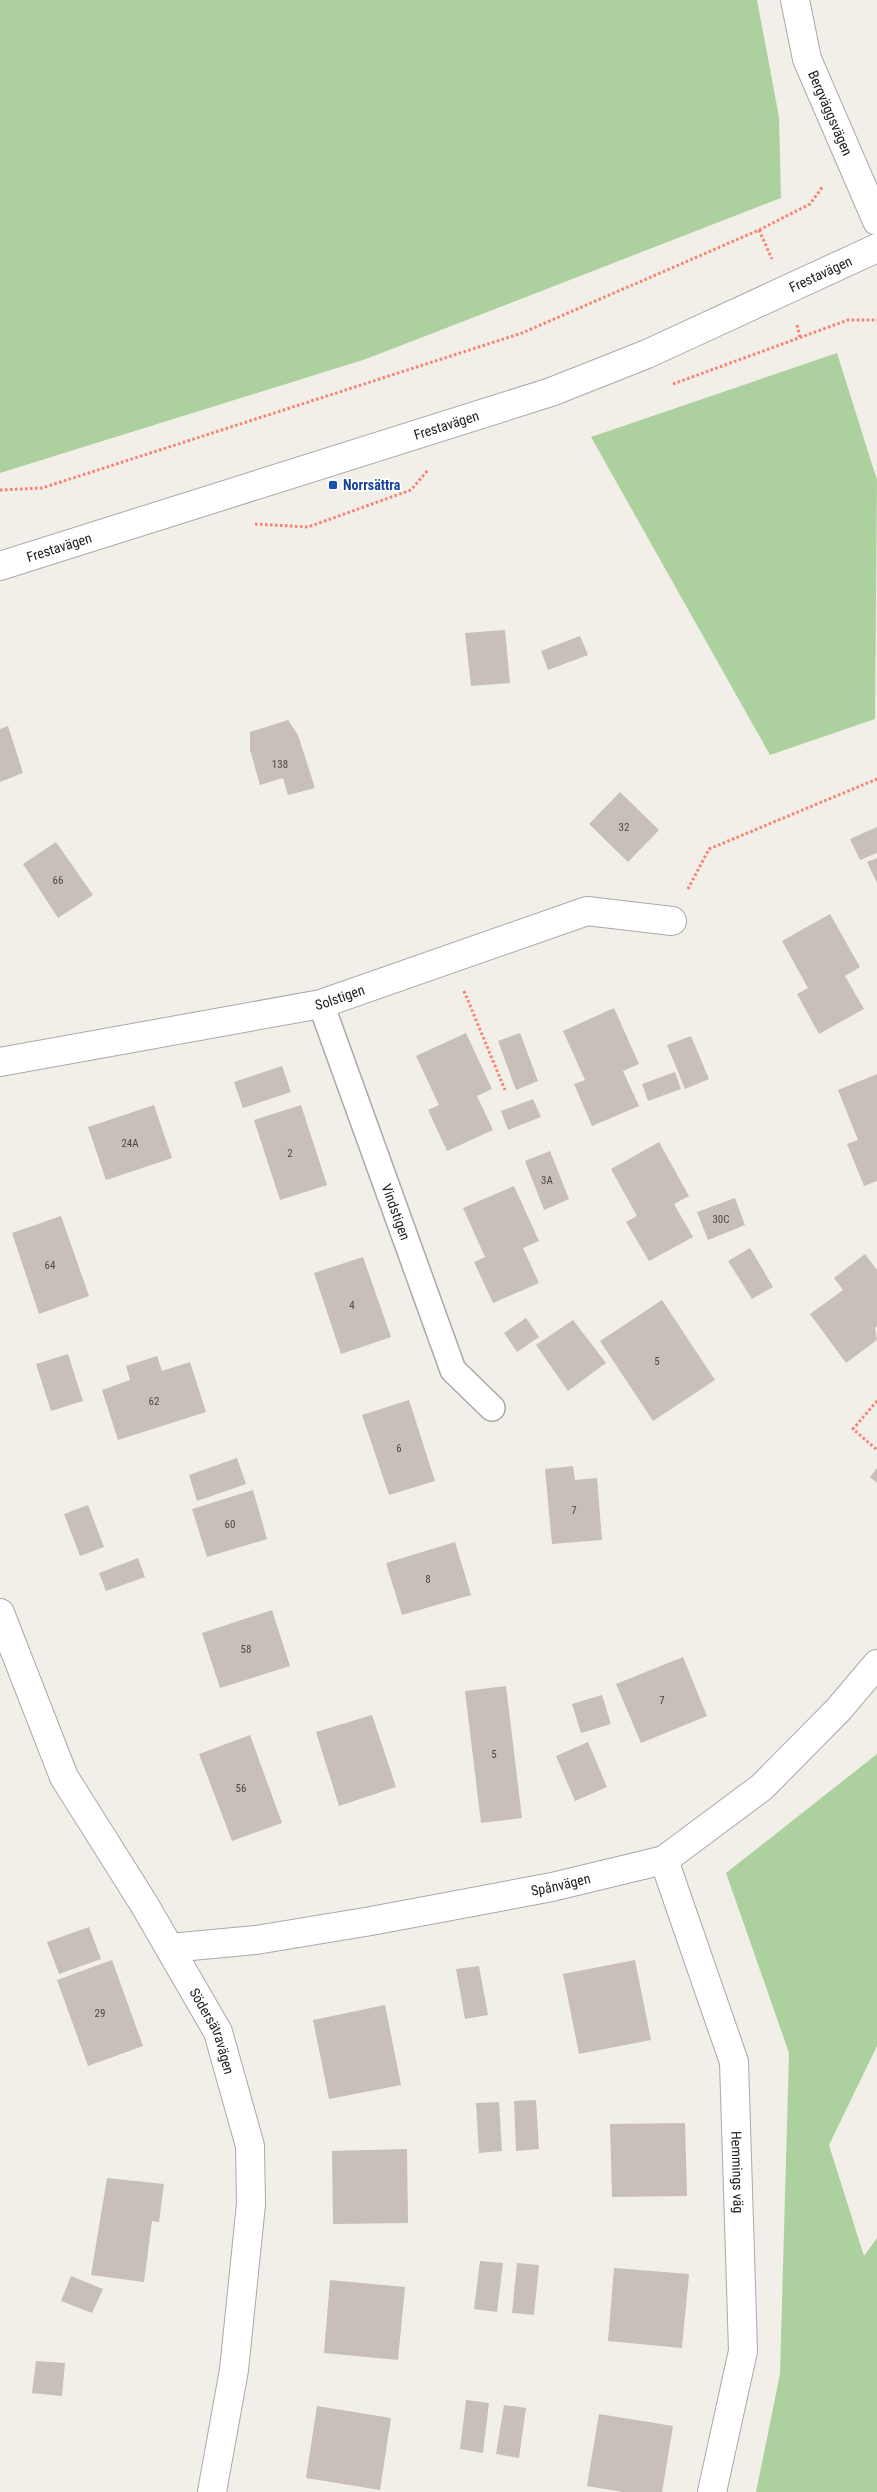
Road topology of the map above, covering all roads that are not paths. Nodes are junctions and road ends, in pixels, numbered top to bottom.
1 (795, 0) edge
2 (877, 221) edge
3 (877, 248) edge
4 (0, 566) edge
5 (672, 921) road end
6 (321, 1004) junction
7 (0, 1062) edge
8 (492, 1408) dead end
9 (0, 1613) edge
10 (877, 1664) edge
11 (664, 1860) junction
12 (170, 1948) junction
13 (212, 2492) edge
14 (712, 2492) edge

1 - 2 street, Bergväggsvägen
3 - 4 street, Frestavägen
5 - 6 street, Solstigen
6 - 7 street, Solstigen
6 - 8 lane, Vindstigen
9 - 12 street, Södersätravägen
10 - 11 street, Spånvägen
11 - 12 street, Spånvägen
11 - 14 street, Hemmings väg
12 - 13 street, Södersätravägen

